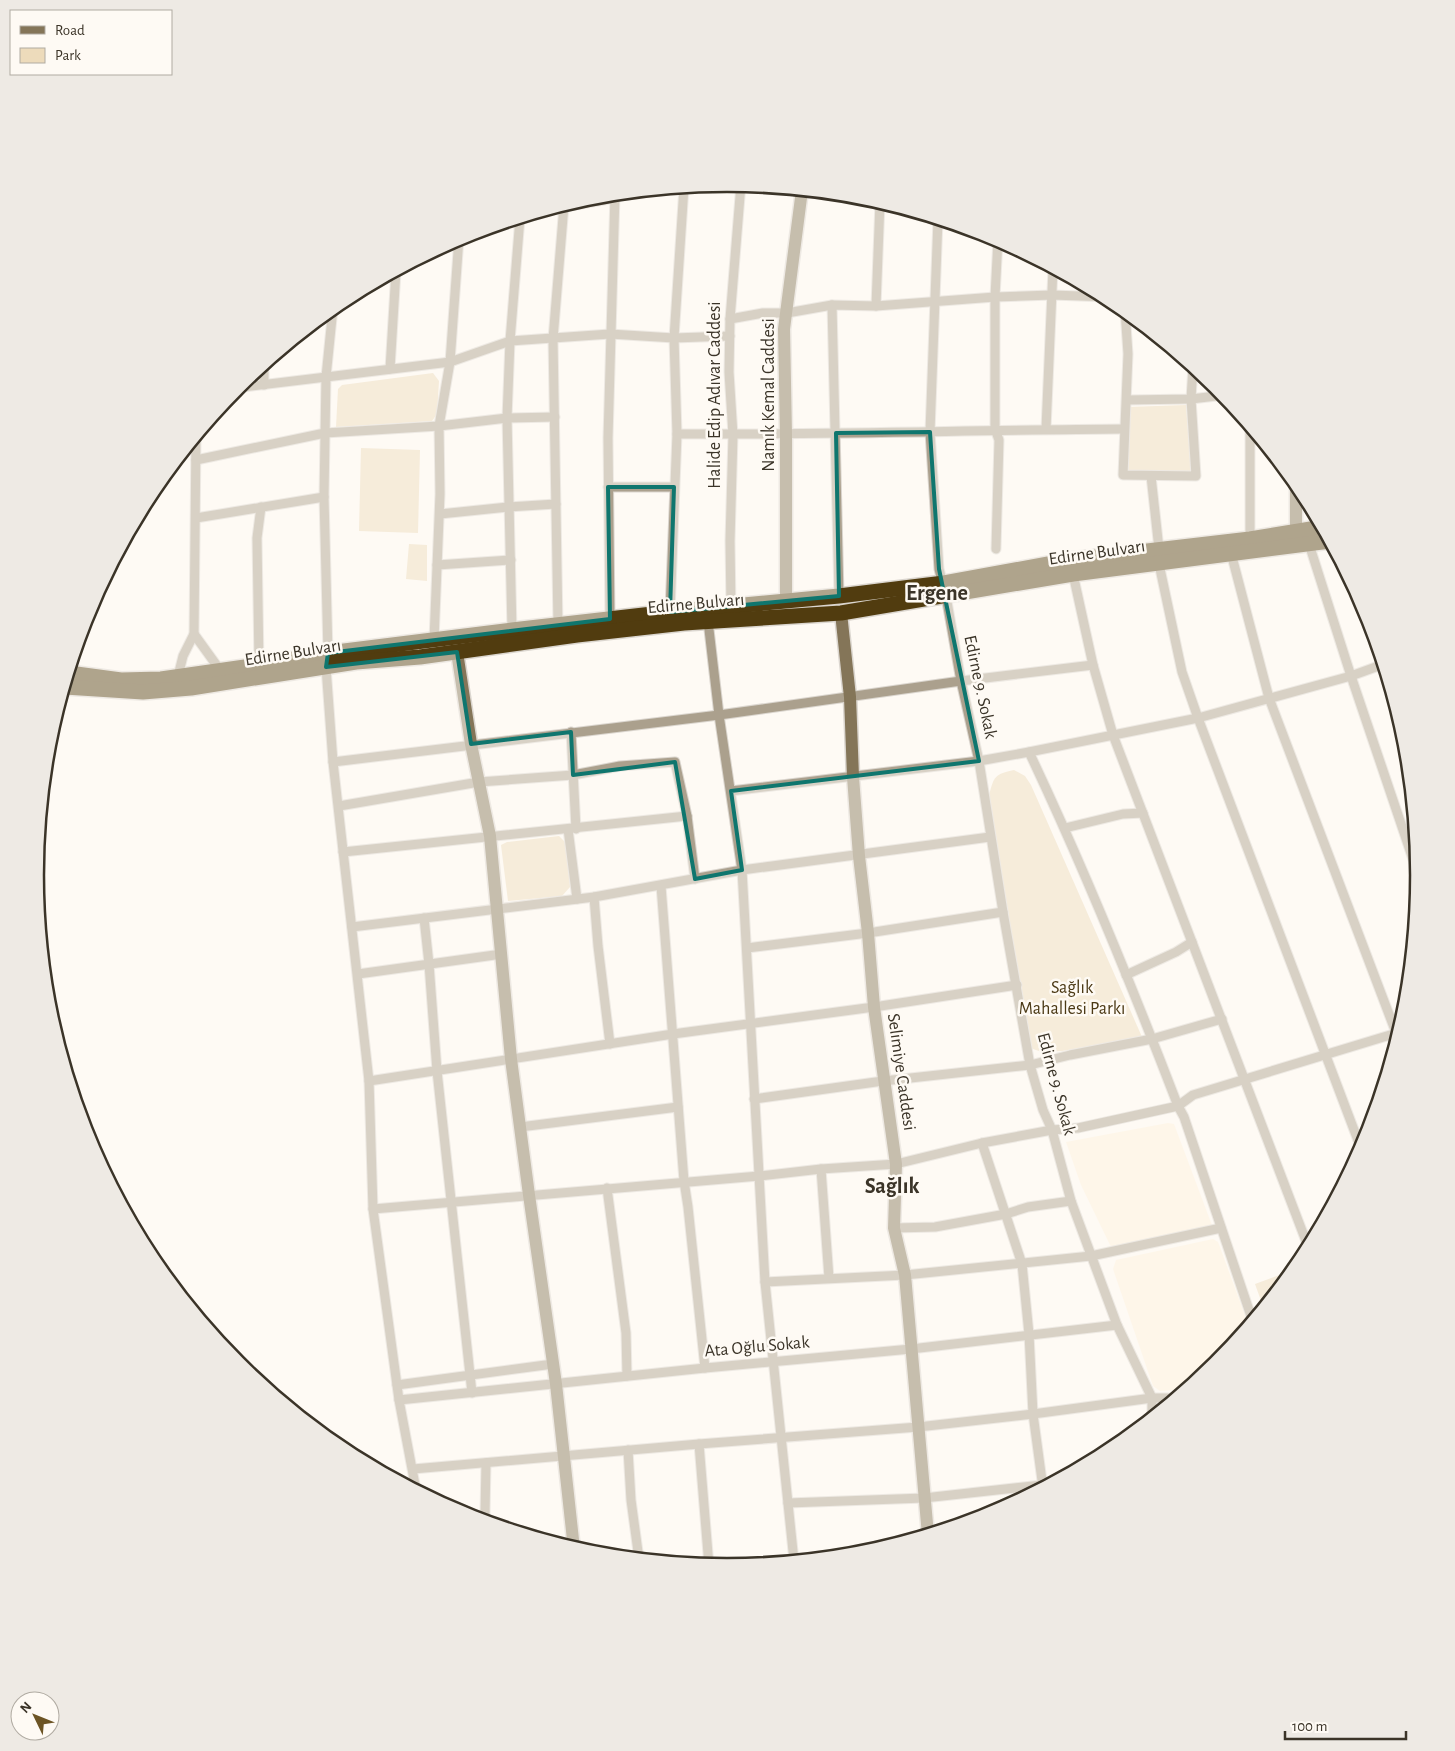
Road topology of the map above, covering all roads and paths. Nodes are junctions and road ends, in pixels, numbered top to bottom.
1 (740, 192) edge
2 (684, 193) edge
3 (801, 196) edge
4 (615, 202) edge
5 (880, 209) edge
6 (563, 212) edge
7 (519, 225) edge
8 (938, 225) edge
9 (458, 247) edge
10 (998, 248) edge
11 (1053, 274) edge
12 (396, 278) edge
13 (1052, 295) junction
14 (1090, 296) edge
15 (995, 297) junction
16 (935, 303) junction
17 (832, 305) junction
18 (876, 306) junction
19 (787, 313) junction
20 (332, 318) edge
21 (730, 319) junction
22 (1126, 320) edge
23 (610, 334) junction
24 (730, 336) junction
25 (674, 338) junction
26 (553, 339) junction
27 (510, 341) junction
28 (450, 362) junction
29 (390, 369) junction
30 (264, 373) edge
31 (1192, 375) edge
32 (326, 377) junction
33 (264, 385) junction
34 (250, 387) edge
35 (1215, 396) edge
36 (1191, 399) junction
37 (1127, 400) junction
38 (555, 417) junction
39 (507, 418) junction
40 (439, 426) junction
41 (995, 429) junction
42 (1046, 429) junction
43 (1124, 429) junction
44 (930, 432) junction
45 (325, 433) junction
46 (836, 433) junction
47 (677, 434) junction
48 (786, 434) junction
49 (733, 435) junction
50 (1250, 435) edge
51 (196, 446) edge
52 (196, 460) junction
53 (1151, 476) junction
54 (608, 487) junction
55 (674, 487) junction
56 (1296, 496) edge
57 (324, 497) junction
58 (556, 504) junction
59 (261, 507) junction
60 (508, 507) junction
61 (440, 514) junction
62 (196, 518) junction
63 (1316, 528) edge
64 (1296, 530) junction
65 (1250, 539) junction
66 (1324, 542) edge
67 (1309, 544) junction
68 (996, 549) dead end
69 (1231, 553) junction
70 (1159, 556) junction
71 (512, 560) junction
72 (437, 565) junction
73 (1073, 574) junction
74 (945, 589) junction
75 (839, 596) junction
76 (786, 601) junction
77 (731, 606) junction
78 (670, 612) junction
79 (841, 613) junction
80 (610, 619) junction
81 (708, 621) junction
82 (558, 625) junction
83 (512, 630) junction
84 (194, 634) junction
85 (434, 640) junction
86 (457, 652) junction
87 (327, 660) junction
88 (259, 665) junction
89 (1093, 665) junction
90 (1378, 666) edge
91 (220, 670) junction
92 (75, 674) edge
93 (178, 676) junction
94 (1350, 676) junction
95 (961, 681) junction
96 (71, 687) edge
97 (850, 696) junction
98 (1269, 698) junction
99 (719, 715) junction
100 (1198, 718) junction
101 (571, 732) junction
102 (1113, 736) junction
103 (471, 744) junction
104 (1029, 752) junction
105 (333, 762) junction
106 (980, 762) junction
107 (573, 775) junction
108 (853, 777) junction
109 (479, 782) junction
110 (731, 791) junction
111 (339, 806) junction
112 (1143, 813) junction
113 (687, 816) junction
114 (1065, 828) junction
115 (572, 829) junction
116 (490, 836) junction
117 (990, 837) junction
118 (343, 852) junction
119 (1410, 852) edge
120 (859, 856) junction
121 (742, 870) junction
122 (695, 879) junction
123 (661, 886) junction
124 (594, 897) junction
125 (577, 899) junction
126 (498, 909) junction
127 (1003, 912) junction
128 (424, 918) junction
129 (352, 927) junction
130 (868, 933) junction
131 (1192, 942) junction
132 (747, 948) junction
133 (502, 954) junction
134 (429, 964) junction
135 (358, 974) junction
136 (1126, 975) junction
137 (1017, 985) junction
138 (874, 1007) junction
139 (1222, 1019) junction
140 (750, 1023) junction
141 (1394, 1025) edge
142 (673, 1034) junction
143 (1392, 1036) edge
144 (1152, 1039) junction
145 (610, 1044) junction
146 (1325, 1055) junction
147 (511, 1059) junction
148 (1030, 1065) junction
149 (437, 1071) junction
150 (883, 1080) junction
151 (1245, 1080) junction
152 (369, 1081) junction
153 (754, 1099) junction
154 (1178, 1106) junction
155 (678, 1107) junction
156 (520, 1127) junction
157 (1052, 1130) junction
158 (1358, 1140) edge
159 (982, 1143) junction
160 (896, 1164) junction
161 (821, 1169) junction
162 (759, 1176) junction
163 (684, 1181) junction
164 (607, 1188) junction
165 (529, 1195) junction
166 (1071, 1200) junction
167 (451, 1202) junction
168 (373, 1209) junction
169 (1006, 1214) junction
170 (894, 1228) junction
171 (1222, 1228) junction
172 (1306, 1240) edge
173 (1091, 1256) junction
174 (1022, 1264) junction
175 (905, 1275) junction
176 (829, 1278) junction
177 (765, 1282) junction
178 (1251, 1315) edge
179 (1117, 1325) junction
180 (1029, 1334) junction
181 (911, 1348) junction
182 (774, 1362) junction
183 (552, 1364) junction
184 (705, 1368) junction
185 (470, 1376) junction
186 (627, 1376) junction
187 (556, 1384) junction
188 (397, 1385) junction
189 (472, 1393) junction
190 (1152, 1398) junction
191 (1168, 1398) edge
192 (399, 1400) junction
193 (1152, 1411) edge
194 (1033, 1414) junction
195 (918, 1427) junction
196 (781, 1437) junction
197 (700, 1444) junction
198 (628, 1450) junction
199 (565, 1457) junction
200 (486, 1463) junction
201 (413, 1469) junction
202 (1044, 1481) edge
203 (415, 1484) edge
204 (1033, 1487) edge
205 (924, 1498) junction
206 (788, 1503) junction
207 (485, 1514) dead end
208 (927, 1529) edge
209 (573, 1541) edge
210 (638, 1553) edge
211 (793, 1556) edge
212 (708, 1559) edge

1 - 21 street, Halide Edip Adıvar Caddesi
2 - 25 street
3 - 19 street, Namık Kemal Caddesi
4 - 23 street
5 - 18 street
6 - 26 street
7 - 27 street
8 - 16 street, Edirne 9. Sokak
9 - 28 street
10 - 15 street
11 - 13 street
12 - 29 street
13 - 14 street
13 - 15 street
13 - 42 street
15 - 16 street
15 - 41 street
16 - 18 street
16 - 44 street, Edirne 9. Sokak
17 - 18 street
17 - 19 street
17 - 46 street
19 - 21 street
19 - 48 street, Namık Kemal Caddesi
20 - 32 street
21 - 24 street, Halide Edip Adıvar Caddesi
22 - 37 street
23 - 25 street
23 - 26 street
23 - 54 street
24 - 25 street
24 - 49 street, Halide Edip Adıvar Caddesi
25 - 47 street
26 - 27 street
26 - 38 street
27 - 28 street
27 - 39 street
28 - 29 street
28 - 40 street
29 - 32 street
30 - 33 street
31 - 36 street
32 - 33 street
32 - 45 street
33 - 34 street
35 - 36 street
36 - 37 street
36 - 53 street
37 - 43 street
38 - 39 street
38 - 58 street
39 - 40 street
39 - 60 street
40 - 45 street
40 - 61 street
41 - 42 street
41 - 44 street
41 - 68 street
42 - 43 street
43 - 53 street
44 - 46 street
44 - 74 street, Edirne 9. Sokak
45 - 52 street
45 - 57 street
46 - 48 street
46 - 75 street
47 - 49 street
47 - 55 street
48 - 49 street
48 - 76 street, Namık Kemal Caddesi
49 - 77 street, Halide Edip Adıvar Caddesi
50 - 65 street
51 - 52 street
52 - 62 street
53 - 70 street
54 - 55 street
54 - 80 street
55 - 78 street
56 - 64 street
57 - 59 street
57 - 87 street
58 - 60 street
58 - 82 street
59 - 62 street
59 - 88 street
60 - 61 street
60 - 71 street
61 - 72 street
62 - 84 street
63 - 64 highway, Edirne Bulvarı
64 - 65 highway, Edirne Bulvarı
65 - 70 highway, Edirne Bulvarı
66 - 67 highway, Edirne Bulvarı
67 - 69 highway, Edirne Bulvarı
67 - 94 street
69 - 70 highway, Edirne Bulvarı
69 - 98 street
70 - 73 highway, Edirne Bulvarı
70 - 74 highway, Edirne Bulvarı
70 - 100 street
71 - 72 street
71 - 83 street
72 - 85 street
73 - 74 highway, Edirne Bulvarı
73 - 89 street
74 - 75 highway, Edirne Bulvarı
74 - 79 highway, Edirne Bulvarı
74 - 95 street, Edirne 9. Sokak
75 - 76 highway, Edirne Bulvarı
76 - 77 highway, Edirne Bulvarı
77 - 78 highway, Edirne Bulvarı
78 - 80 highway, Edirne Bulvarı
79 - 81 highway, Edirne Bulvarı
79 - 97 street, Selimiye Caddesi
80 - 82 highway, Edirne Bulvarı
81 - 86 highway, Edirne Bulvarı
81 - 99 street
82 - 83 highway, Edirne Bulvarı
83 - 85 highway, Edirne Bulvarı
84 - 91 street
84 - 93 street
85 - 87 highway, Edirne Bulvarı
86 - 87 highway, Edirne Bulvarı
86 - 103 street
87 - 88 highway, Edirne Bulvarı
87 - 96 highway, Edirne Bulvarı
87 - 105 street
88 - 91 highway, Edirne Bulvarı
89 - 95 street
89 - 102 street
90 - 94 street
91 - 93 highway, Edirne Bulvarı
92 - 93 highway, Edirne Bulvarı
94 - 98 street
94 - 119 street
95 - 97 street
95 - 106 street, Edirne 9. Sokak
97 - 99 street
97 - 108 street, Selimiye Caddesi
98 - 100 street
98 - 141 street
99 - 101 street
99 - 110 street
100 - 102 street
100 - 146 street
101 - 103 street
101 - 107 street
102 - 104 street
102 - 112 street
103 - 105 street
103 - 109 street
104 - 106 street
104 - 114 street
105 - 111 street
106 - 108 street
106 - 117 street, Edirne 9. Sokak
107 - 109 street
107 - 113 street
107 - 115 street
108 - 110 street
108 - 120 street, Selimiye Caddesi
109 - 111 street
109 - 116 street
110 - 121 street
111 - 118 street
112 - 114 street
112 - 131 street
113 - 115 street
113 - 122 street
114 - 136 street
115 - 116 street
115 - 125 street
116 - 118 street
116 - 126 street
117 - 120 street
117 - 127 street, Edirne 9. Sokak
118 - 129 street
120 - 121 street
120 - 130 street, Selimiye Caddesi
121 - 122 street
121 - 132 street
122 - 123 street
123 - 124 street
123 - 142 street
124 - 125 street
124 - 145 street
125 - 126 street
126 - 128 street
126 - 133 street
127 - 130 street
127 - 137 street, Edirne 9. Sokak
128 - 129 street
128 - 134 street
129 - 135 street
130 - 132 street
130 - 138 street, Selimiye Caddesi
131 - 136 street
131 - 139 street
132 - 140 street
133 - 134 street
133 - 147 street
134 - 135 street
134 - 149 street
135 - 152 street
136 - 144 street
137 - 138 street
137 - 148 street, Edirne 9. Sokak
138 - 140 street
138 - 150 street, Selimiye Caddesi
139 - 144 street
139 - 151 street
140 - 142 street
140 - 153 street
142 - 145 street
142 - 155 street
143 - 146 street
144 - 148 street
144 - 154 street
145 - 147 street
146 - 151 street
146 - 158 street
147 - 149 street
147 - 156 street
148 - 150 street
148 - 157 street, Edirne 9. Sokak
149 - 152 street
149 - 167 street
150 - 153 street
150 - 160 street, Selimiye Caddesi
151 - 154 street
151 - 172 street
152 - 168 street
153 - 162 street
154 - 157 street
154 - 171 street
155 - 156 street
155 - 163 street
156 - 165 street
157 - 159 street
157 - 166 street, Edirne 9. Sokak
159 - 160 street
159 - 169 street
160 - 161 street
160 - 170 street, Selimiye Caddesi
161 - 162 street
161 - 176 street
162 - 163 street
162 - 177 street
163 - 164 street
163 - 184 street
164 - 165 street
164 - 186 street
165 - 167 street
165 - 183 street
166 - 169 street
166 - 173 street, Edirne 9. Sokak
167 - 168 street
167 - 185 street
168 - 188 street
169 - 170 street
169 - 174 street
170 - 175 street, Selimiye Caddesi
171 - 173 street
171 - 178 street
173 - 174 street
173 - 179 street, Edirne 9. Sokak
174 - 175 street
174 - 180 street
175 - 176 street
175 - 181 street, Selimiye Caddesi
176 - 177 street
177 - 182 street
179 - 180 street, Ata Oğlu Sokak
179 - 190 street, Edirne 9. Sokak
180 - 181 street, Ata Oğlu Sokak
180 - 194 street
181 - 182 street, Ata Oğlu Sokak
181 - 195 street, Selimiye Caddesi
182 - 184 street, Ata Oğlu Sokak
182 - 196 street
183 - 185 street
183 - 187 street
184 - 186 street, Ata Oğlu Sokak
185 - 188 street
185 - 189 street
186 - 187 street, Ata Oğlu Sokak
187 - 189 street, Ata Oğlu Sokak
187 - 199 street
188 - 192 street
189 - 192 street, Ata Oğlu Sokak
190 - 191 street
190 - 193 street, Edirne 9. Sokak
190 - 194 street
192 - 201 street
194 - 195 street
194 - 202 street
195 - 196 street
195 - 205 street, Selimiye Caddesi
196 - 197 street
196 - 206 street
197 - 198 street
197 - 212 street
198 - 199 street
198 - 210 street
199 - 200 street
199 - 209 street
200 - 201 street
200 - 207 street
201 - 203 street
204 - 205 street
205 - 206 street
205 - 208 street, Selimiye Caddesi
206 - 211 street

